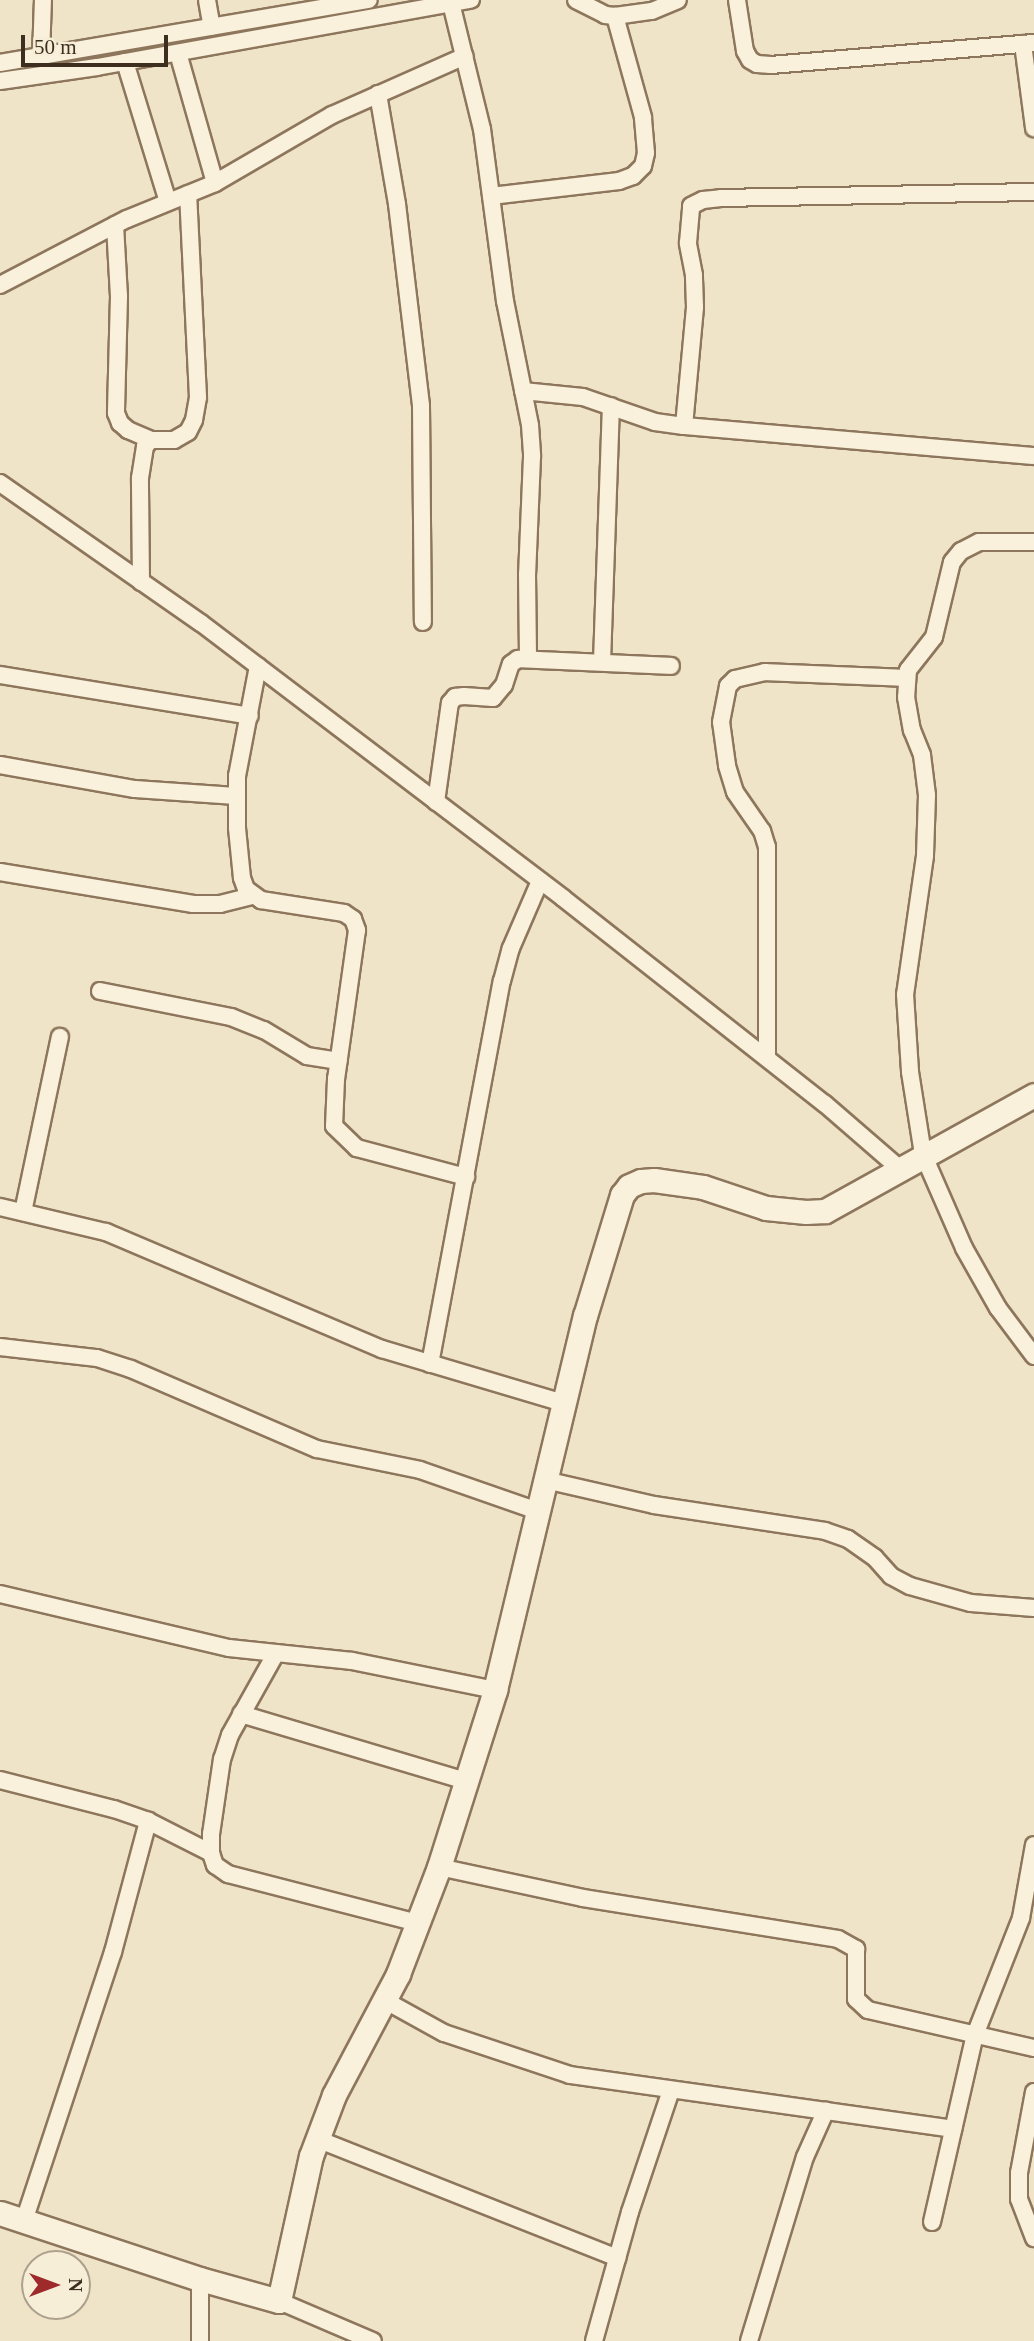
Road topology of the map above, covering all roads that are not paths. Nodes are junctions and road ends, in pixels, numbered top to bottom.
1 (43, 0) edge
2 (207, 0) edge
3 (366, 0) edge
4 (471, 0) edge
5 (576, 0) edge
6 (678, 0) edge
7 (737, 0) edge
8 (451, 3) junction
9 (290, 7) edge
10 (615, 16) junction
11 (212, 27) junction
12 (1029, 43) edge
13 (177, 53) junction
14 (41, 56) junction
15 (465, 56) junction
16 (125, 62) junction
17 (0, 63) edge
18 (0, 81) edge
19 (378, 94) junction
20 (1034, 128) edge
21 (215, 183) junction
22 (1034, 192) edge
23 (188, 194) junction
24 (491, 196) junction
25 (168, 202) junction
26 (115, 226) junction
27 (0, 285) edge
28 (523, 391) junction
29 (611, 406) junction
30 (684, 426) junction
31 (151, 440) junction
32 (1034, 456) edge
33 (0, 483) edge
34 (1034, 542) edge
35 (141, 582) junction
36 (423, 622) dead end
37 (528, 658) junction
38 (603, 662) junction
39 (258, 666) junction
40 (671, 666) dead end
41 (0, 675) edge
42 (906, 678) junction
43 (250, 716) junction
44 (0, 765) edge
45 (236, 796) junction
46 (436, 802) junction
47 (0, 872) edge
48 (540, 881) junction
49 (253, 896) junction
50 (100, 991) dead end
51 (60, 1037) dead end
52 (767, 1058) junction
53 (339, 1062) junction
54 (1034, 1095) edge
55 (923, 1154) junction
56 (899, 1168) junction
57 (466, 1177) junction
58 (0, 1208) edge
59 (23, 1212) junction
60 (0, 1347) edge
61 (1034, 1356) edge
62 (430, 1364) junction
63 (563, 1403) junction
64 (545, 1480) junction
65 (538, 1511) junction
66 (0, 1594) edge
67 (1034, 1608) edge
68 (276, 1653) junction
69 (495, 1690) junction
70 (241, 1714) junction
71 (0, 1780) edge
72 (466, 1781) junction
73 (148, 1821) junction
74 (1034, 1844) edge
75 (211, 1853) junction
76 (439, 1867) junction
77 (418, 1923) junction
78 (386, 2001) junction
79 (975, 2035) junction
80 (1034, 2048) edge
81 (671, 2090) junction
82 (1034, 2092) edge
83 (826, 2109) junction
84 (953, 2129) junction
85 (317, 2140) junction
86 (0, 2213) edge
87 (24, 2221) junction
88 (932, 2222) dead end
89 (1034, 2238) edge
90 (617, 2258) junction
91 (200, 2279) junction
92 (279, 2301) junction
93 (200, 2341) edge
94 (373, 2341) edge
95 (594, 2341) edge
96 (749, 2341) edge

1 - 14 street
2 - 11 street
3 - 9 street
4 - 8 street
5 - 10 street
6 - 10 street
7 - 12 street
8 - 13 street
8 - 15 street
9 - 11 street
10 - 24 street
11 - 14 street
12 - 20 street
13 - 16 street
13 - 21 street
14 - 17 street
15 - 19 street
15 - 24 street
16 - 18 street
16 - 25 street
19 - 21 street
19 - 36 street
21 - 23 street
22 - 30 street
23 - 25 street
23 - 31 street
24 - 28 street
25 - 26 street
26 - 27 street
26 - 31 street
28 - 29 street
28 - 37 street
29 - 30 street
29 - 38 street
30 - 32 street
31 - 35 street
33 - 35 street
34 - 42 street
35 - 39 street
37 - 38 street
37 - 46 street
38 - 40 street
39 - 43 street
39 - 46 street
41 - 43 street
42 - 52 street
42 - 55 street
43 - 45 street
44 - 45 street
45 - 49 street
46 - 48 street
47 - 49 street
48 - 52 street
48 - 57 street
49 - 53 street
50 - 53 street
51 - 59 street
52 - 56 street
53 - 57 street
54 - 55 street
55 - 56 street
55 - 61 street
56 - 63 street
57 - 62 street
58 - 59 street
59 - 62 street
60 - 65 street
62 - 63 street
63 - 64 street
64 - 65 street
64 - 67 street
65 - 69 street
66 - 68 street
68 - 69 street
68 - 70 street
69 - 72 street
70 - 72 street
70 - 75 street
71 - 73 street
72 - 76 street
73 - 75 street
73 - 87 street
74 - 79 street
75 - 77 street
76 - 77 street
76 - 79 street
77 - 78 street
78 - 81 street
78 - 85 street
79 - 80 street
79 - 84 street
81 - 83 street
81 - 90 street
82 - 89 street
83 - 84 street
83 - 96 street
84 - 88 street
85 - 90 street
85 - 92 street
86 - 87 street
87 - 91 street
90 - 95 street
91 - 92 street
91 - 93 street
92 - 94 street

